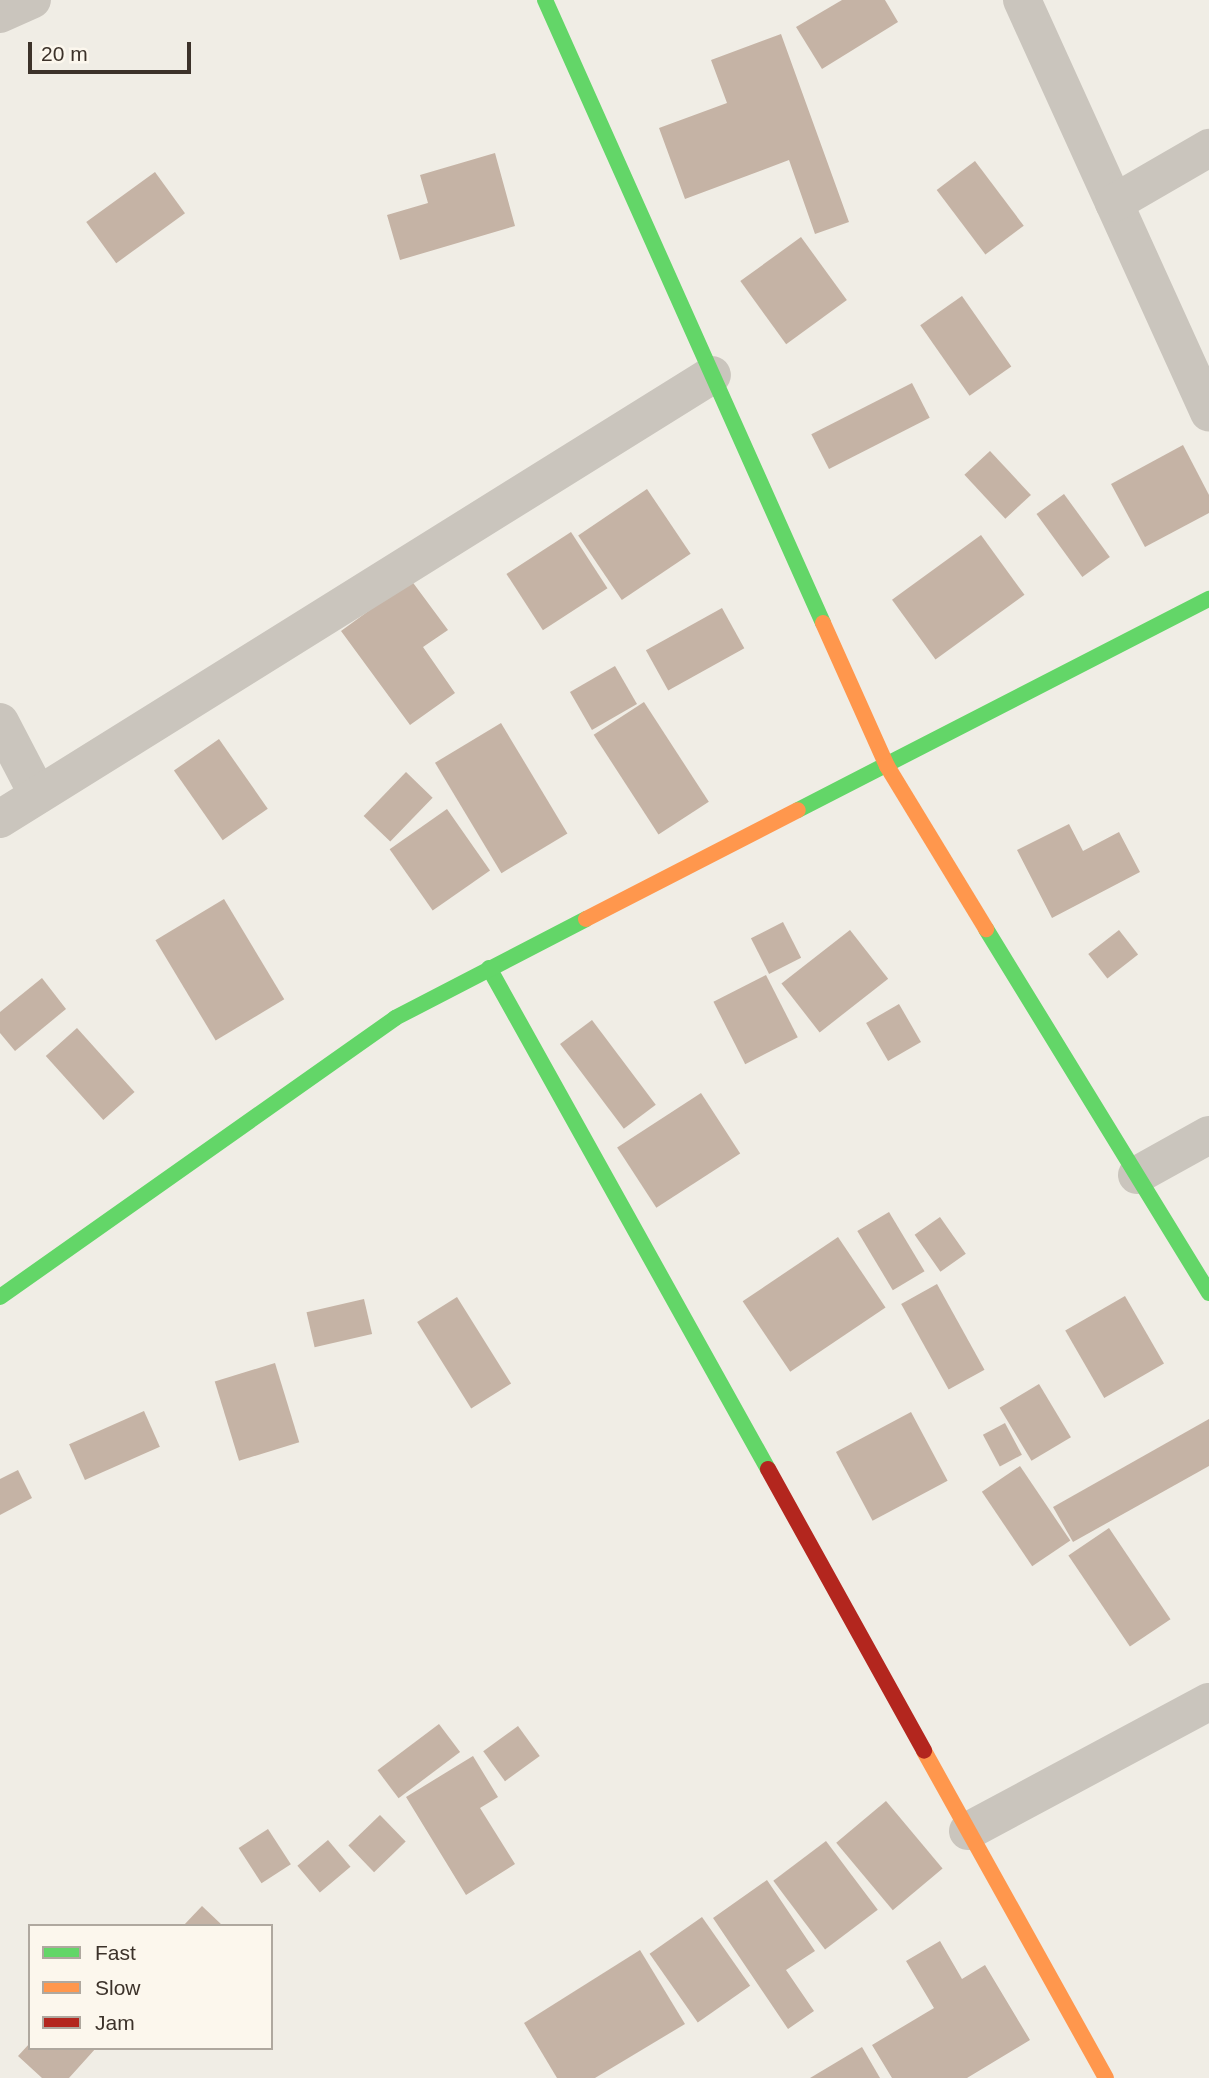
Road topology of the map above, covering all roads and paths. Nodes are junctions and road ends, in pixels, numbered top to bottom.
1 (32, 0) edge
2 (545, 0) edge
3 (1022, 0) edge
4 (0, 15) edge
5 (1209, 148) edge
6 (1114, 203) junction
7 (712, 375) junction
8 (1209, 413) edge
9 (1209, 600) edge
10 (0, 722) edge
11 (887, 766) junction
12 (38, 795) junction
13 (0, 819) edge
14 (489, 968) junction
15 (1209, 1135) edge
16 (1137, 1175) junction
17 (1209, 1293) edge
18 (0, 1297) edge
19 (1209, 1702) edge
20 (968, 1831) junction
21 (1106, 2078) edge

1 - 4 street
2 - 7 street
3 - 6 street
5 - 6 street
6 - 8 street
7 - 11 street
7 - 12 street
9 - 11 street
10 - 12 street
11 - 14 street
11 - 16 street
12 - 13 street
14 - 18 street
14 - 20 street
15 - 16 street
16 - 17 street
19 - 20 street
20 - 21 street

